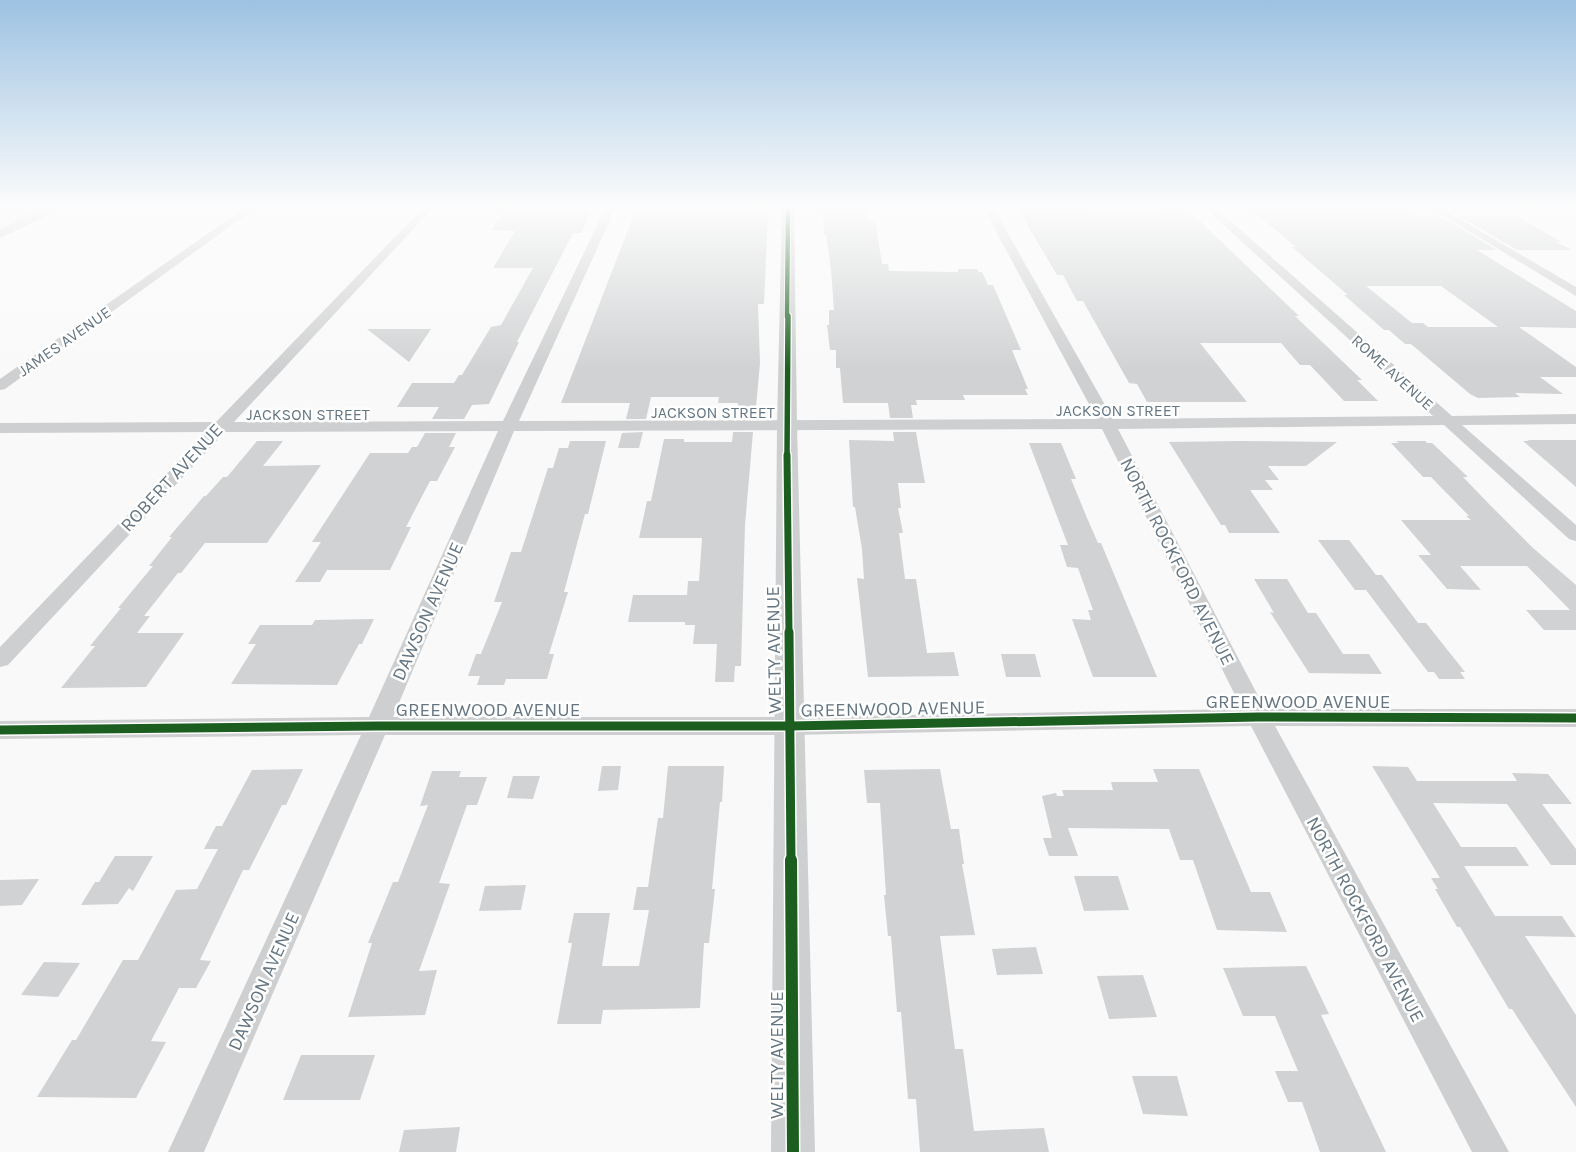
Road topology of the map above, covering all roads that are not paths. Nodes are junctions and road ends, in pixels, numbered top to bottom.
1 (173, 263) edge
2 (375, 263) edge
3 (584, 263) edge
4 (788, 263) edge
5 (1019, 263) edge
6 (1272, 263) edge
7 (1528, 263) edge
8 (1576, 292) edge
9 (0, 386) edge
10 (1576, 419) edge
11 (1446, 420) junction
12 (1108, 424) junction
13 (787, 425) junction
14 (508, 427) junction
15 (0, 428) edge
16 (217, 428) junction
17 (1576, 535) edge
18 (0, 660) edge
19 (1258, 717) junction
20 (1576, 718) edge
21 (377, 726) junction
22 (790, 726) junction
23 (0, 730) edge
24 (186, 1152) edge
25 (793, 1152) edge
26 (1491, 1152) edge

1 - 9 street, JAMES AVENUE
2 - 16 street, ROBERT AVENUE
3 - 14 street, DAWSON AVENUE
4 - 13 street, WELTY AVENUE
5 - 12 street, NORTH ROCKFORD AVENUE
6 - 11 street, ROME AVENUE
7 - 8 street
10 - 11 street, JACKSON STREET
11 - 12 street, JACKSON STREET
11 - 17 street, ROME AVENUE
12 - 13 street, JACKSON STREET
12 - 19 street, NORTH ROCKFORD AVENUE
13 - 14 street, JACKSON STREET
13 - 22 street, WELTY AVENUE
14 - 16 street, JACKSON STREET
14 - 21 street, DAWSON AVENUE
15 - 16 street, JACKSON STREET
16 - 18 street, ROBERT AVENUE
19 - 20 street, GREENWOOD AVENUE
19 - 22 street, GREENWOOD AVENUE
19 - 26 street, NORTH ROCKFORD AVENUE
21 - 22 street, GREENWOOD AVENUE
21 - 23 street, GREENWOOD AVENUE
21 - 24 street, DAWSON AVENUE
22 - 25 street, WELTY AVENUE

